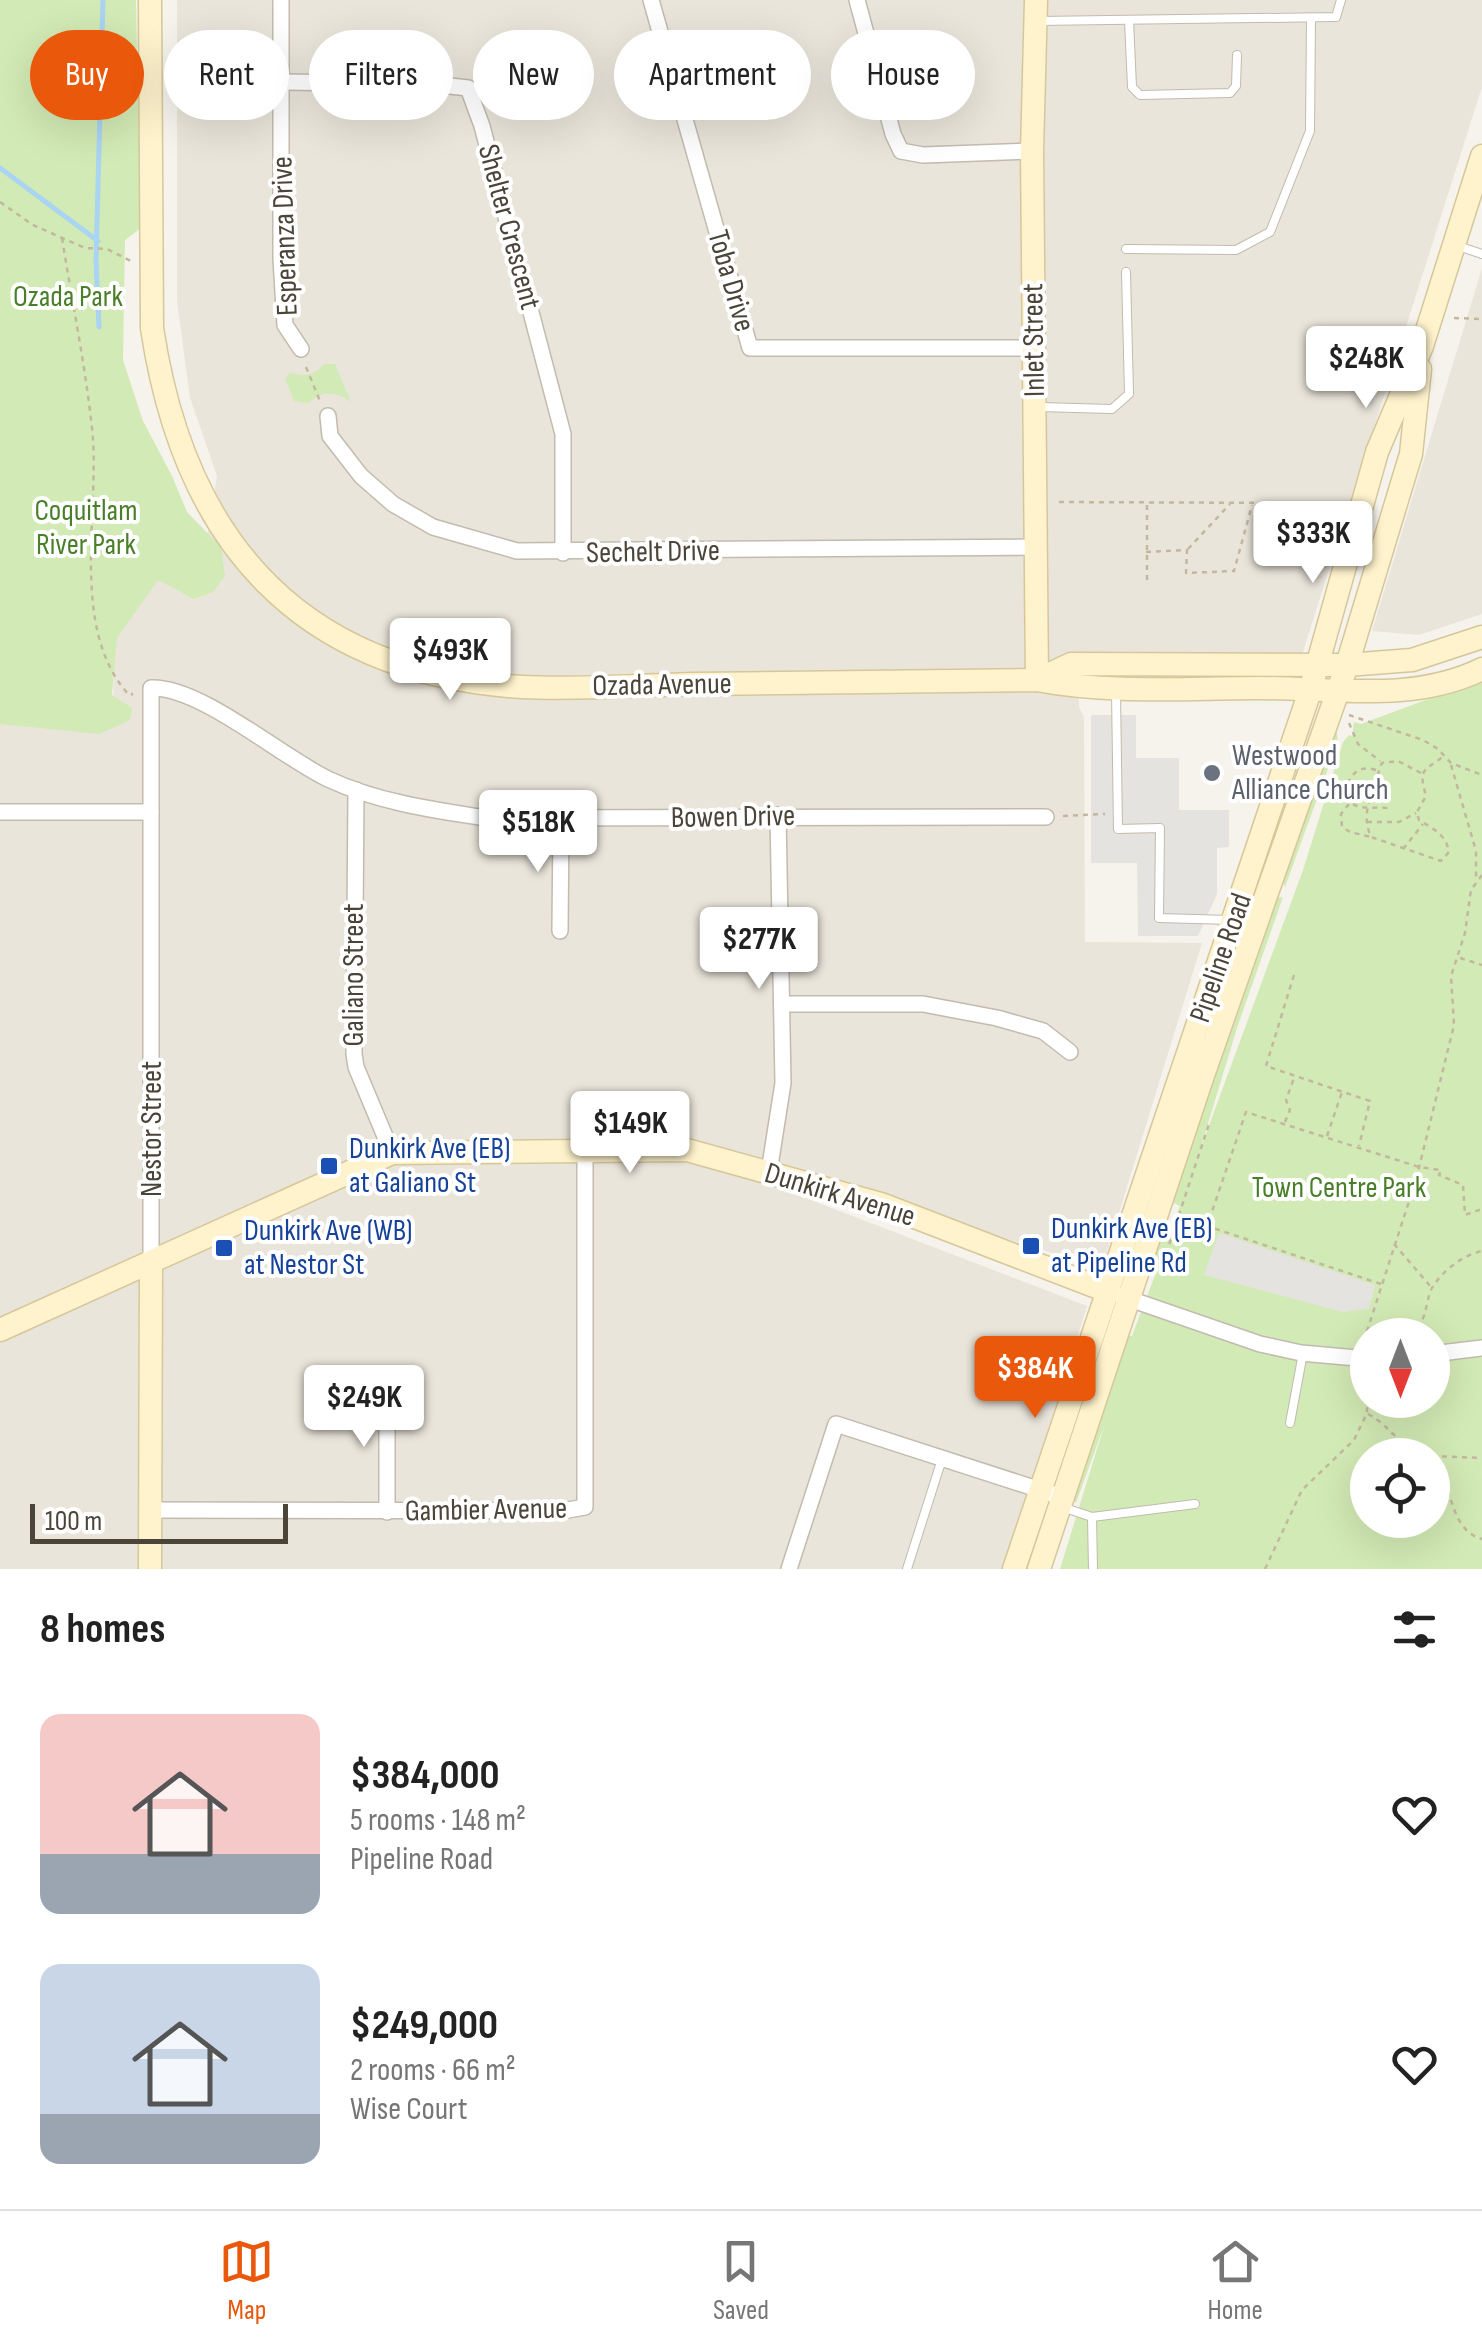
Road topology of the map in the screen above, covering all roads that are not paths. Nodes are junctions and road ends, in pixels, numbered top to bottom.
1 (150, 0) edge
2 (281, 0) edge
3 (652, 0) edge
4 (857, 0) edge
5 (1341, 0) edge
6 (1036, 10) edge
7 (1311, 18) junction
8 (1128, 20) junction
9 (281, 30) edge
10 (1237, 55) dead end
11 (289, 82) edge
12 (281, 120) edge
13 (1032, 152) junction
14 (1482, 156) edge
15 (1454, 244) junction
16 (1126, 249) dead end
17 (1482, 254) edge
18 (1126, 272) dead end
19 (1422, 346) junction
20 (1034, 348) junction
21 (301, 349) road end
22 (1034, 406) junction
23 (328, 416) road end
24 (1036, 547) junction
25 (563, 553) junction
26 (1482, 637) edge
27 (1348, 665) junction
28 (1318, 666) junction
29 (1482, 669) edge
30 (1037, 680) junction
31 (1116, 687) junction
32 (150, 688) joint
33 (1310, 691) junction
34 (1343, 703) junction
35 (356, 790) junction
36 (0, 812) edge
37 (151, 812) junction
38 (778, 815) junction
39 (1046, 817) road end
40 (562, 820) junction
41 (1234, 920) junction
42 (560, 931) dead end
43 (782, 1004) junction
44 (1070, 1052) dead end
45 (586, 1150) junction
46 (392, 1153) junction
47 (769, 1172) junction
48 (151, 1263) junction
49 (1107, 1291) junction
50 (1130, 1300) junction
51 (0, 1330) edge
52 (1482, 1348) edge
53 (1450, 1352) edge
54 (1303, 1354) junction
55 (1350, 1358) edge
56 (374, 1382) dead end
57 (1290, 1423) dead end
58 (942, 1459) junction
59 (1053, 1497) junction
60 (1195, 1504) dead end
61 (150, 1510) junction
62 (387, 1512) junction
63 (1092, 1518) junction
64 (150, 1569) edge
65 (788, 1569) edge
66 (907, 1569) edge
67 (1014, 1569) edge
68 (1039, 1569) edge
69 (1094, 1569) edge

1 - 30 street, Ozada Avenue
2 - 9 street, Esperanza Drive
3 - 20 street, Toba Drive
4 - 13 street
5 - 7 lane
6 - 8 lane
6 - 13 street, Inlet Street
7 - 8 lane
7 - 16 lane
8 - 10 lane
11 - 25 street, Shelter Crescent
12 - 21 street, Esperanza Drive
13 - 20 street, Inlet Street
14 - 15 street, Pipeline Road
15 - 17 lane
15 - 19 street, Pipeline Road
18 - 22 lane
19 - 27 street, Pipeline Road
19 - 28 street, Pipeline Road
20 - 22 street, Inlet Street
22 - 24 street, Inlet Street
23 - 25 street, Sechelt Drive
24 - 25 street, Sechelt Drive
24 - 30 street, Inlet Street
26 - 27 street, Ozada Avenue
27 - 28 street, Ozada Avenue
27 - 34 street, Pipeline Road
28 - 30 street, Ozada Avenue
28 - 33 street, Pipeline Road
29 - 34 street, Ozada Avenue
30 - 31 street, Ozada Avenue
31 - 33 street, Ozada Avenue
31 - 41 lane
32 - 35 street, Bowen Drive
32 - 37 street, Nestor Street
33 - 34 street, Ozada Avenue
33 - 41 street, Pipeline Road
34 - 50 street, Pipeline Road
35 - 40 street, Bowen Drive
35 - 46 street, Galiano Street
36 - 37 street
37 - 48 street, Nestor Street
38 - 39 street, Bowen Drive
38 - 40 street, Bowen Drive
38 - 43 street
40 - 42 street
41 - 49 street, Pipeline Road
43 - 44 street
43 - 47 street
45 - 46 street, Dunkirk Avenue
45 - 47 street, Dunkirk Avenue
45 - 62 street, Gambier Avenue
46 - 48 street, Dunkirk Avenue
47 - 49 street, Dunkirk Avenue
48 - 51 street, Dunkirk Avenue
48 - 61 street, Nestor Street
49 - 50 street
49 - 59 street, Pipeline Road
50 - 54 street
50 - 59 street, Pipeline Road
52 - 53 street
54 - 55 street
54 - 57 lane
56 - 62 street
58 - 59 street
58 - 65 street
58 - 66 lane
59 - 63 lane
59 - 67 street, Pipeline Road
59 - 68 street, Pipeline Road
60 - 63 lane
61 - 62 street, Gambier Avenue
61 - 64 street, Nestor Street
63 - 69 lane

